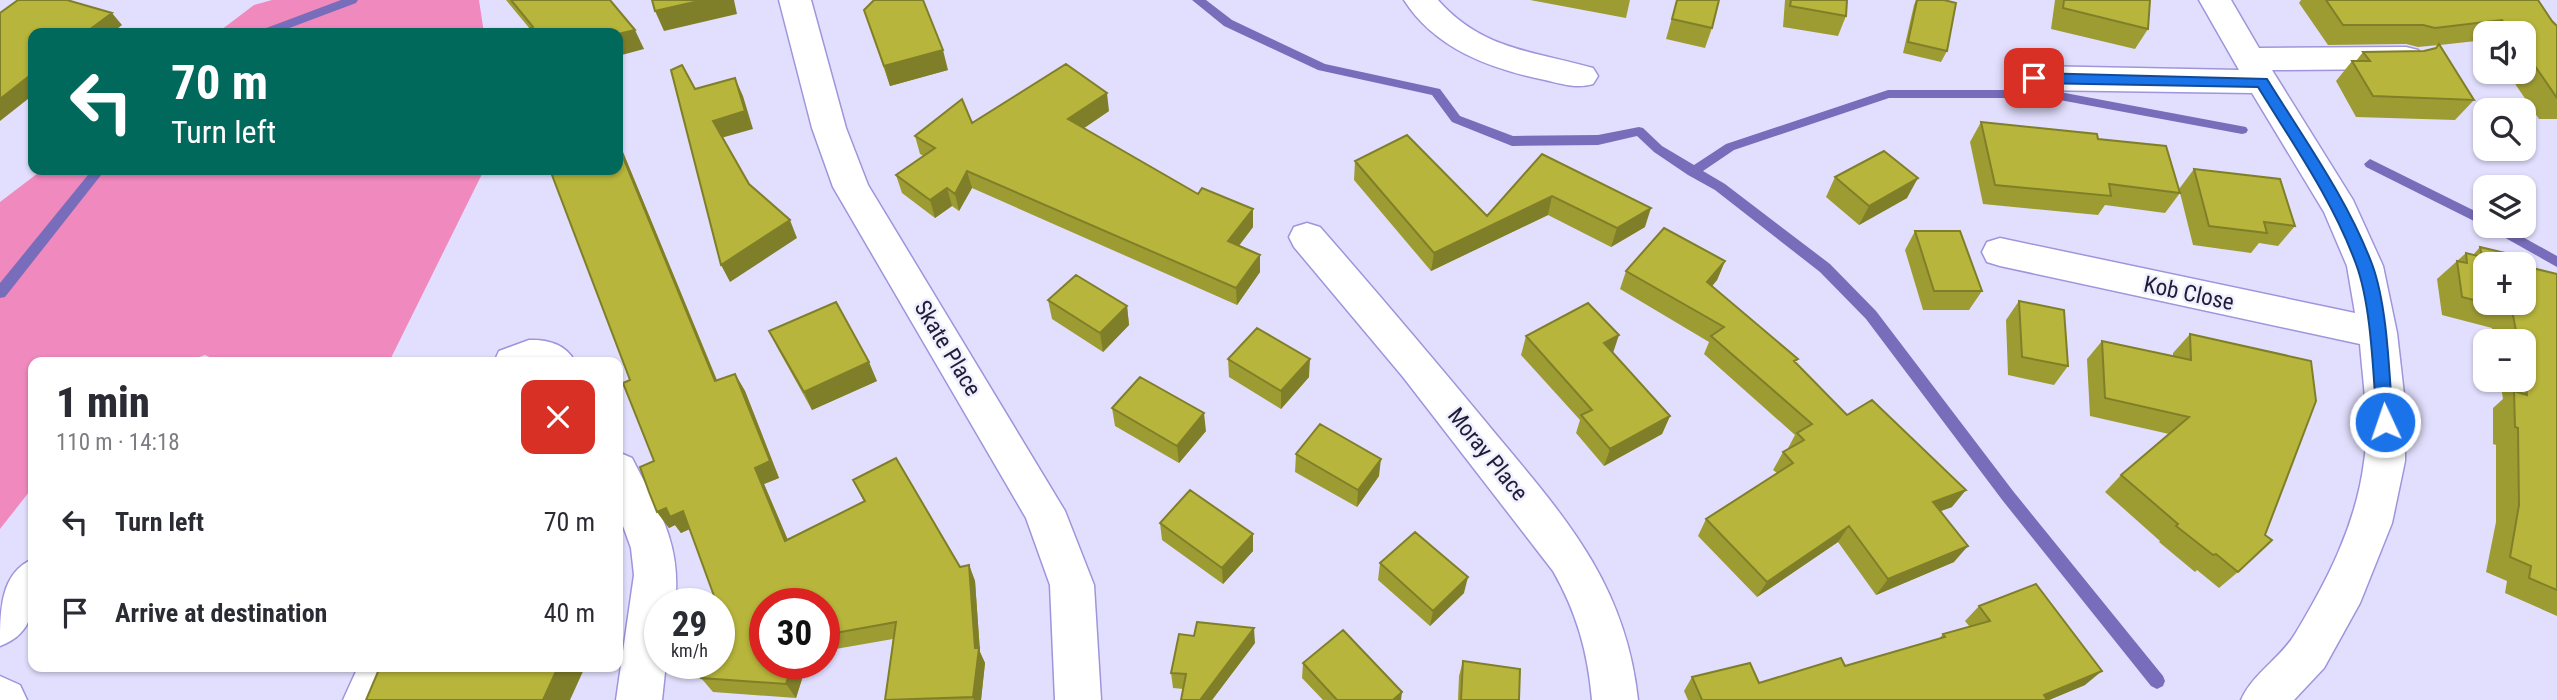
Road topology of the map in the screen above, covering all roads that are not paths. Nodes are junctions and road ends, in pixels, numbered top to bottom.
1 (795, 0) edge
2 (1420, 0) edge
3 (2215, 0) edge
4 (2406, 58) edge
5 (2256, 71) junction
6 (1580, 76) dead end
7 (2034, 78) dead end
8 (1307, 237) dead end
9 (2000, 252) dead end
10 (2378, 333) junction
11 (520, 357) edge
12 (548, 357) edge
13 (623, 481) edge
14 (28, 585) edge
15 (0, 626) edge
16 (378, 672) edge
17 (366, 700) edge
18 (639, 700) edge
19 (1078, 700) edge
20 (1615, 700) edge
21 (2264, 700) edge

1 - 19 street, Skate Place
2 - 6 street
3 - 5 street
4 - 5 street
5 - 7 street
5 - 10 street
8 - 20 street, Moray Place
9 - 10 street, Kob Close
10 - 21 street
11 - 12 street
13 - 18 street
14 - 15 street
16 - 17 street

